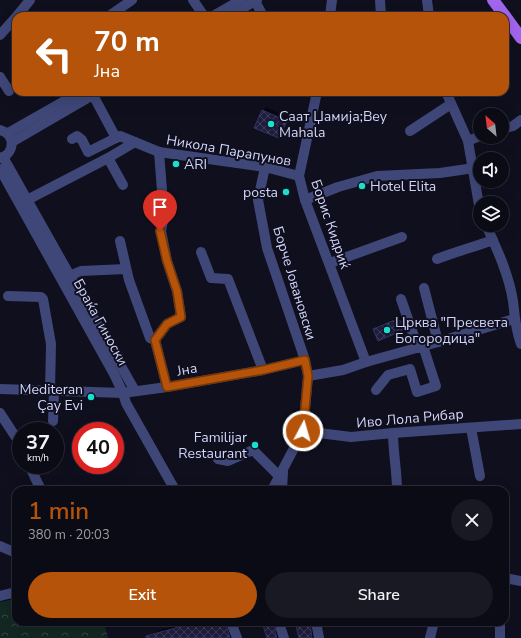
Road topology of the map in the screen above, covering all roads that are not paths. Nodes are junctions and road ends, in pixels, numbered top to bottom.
1 (30, 0) edge
2 (132, 0) edge
3 (193, 0) edge
4 (241, 0) edge
5 (256, 0) edge
6 (332, 0) edge
7 (380, 0) edge
8 (427, 0) edge
9 (493, 0) edge
10 (21, 12) edge
11 (115, 12) edge
12 (201, 12) edge
13 (220, 12) edge
14 (236, 12) edge
15 (261, 12) edge
16 (330, 12) edge
17 (381, 12) edge
18 (428, 12) edge
19 (502, 12) edge
20 (12, 22) edge
21 (509, 22) edge
22 (0, 35) edge
23 (521, 38) edge
24 (0, 77) edge
25 (9, 91) dead end
26 (73, 96) edge
27 (90, 96) edge
28 (97, 96) edge
29 (316, 96) edge
30 (448, 96) edge
31 (452, 104) junction
32 (521, 120) edge
33 (509, 127) edge
34 (410, 131) dead end
35 (7, 135) edge
36 (116, 138) junction
37 (72, 139) dead end
38 (473, 139) edge
39 (468, 141) junction
40 (135, 142) junction
41 (159, 152) junction
42 (1, 157) edge
43 (108, 158) junction
44 (473, 164) edge
45 (265, 167) junction
46 (473, 168) edge
47 (0, 169) edge
48 (299, 176) junction
49 (123, 185) dead end
50 (27, 200) junction
51 (306, 200) junction
52 (489, 232) edge
53 (402, 237) dead end
54 (493, 240) junction
55 (120, 241) dead end
56 (200, 252) dead end
57 (437, 259) dead end
58 (330, 264) junction
59 (126, 269) junction
60 (69, 276) junction
61 (424, 288) dead end
62 (521, 294) edge
63 (8, 296) dead end
64 (401, 299) dead end
65 (513, 302) junction
66 (418, 314) dead end
67 (408, 318) junction
68 (514, 319) junction
69 (520, 339) edge
70 (155, 340) junction
71 (438, 342) junction
72 (421, 347) junction
73 (305, 360) junction
74 (366, 362) junction
75 (263, 370) junction
76 (308, 376) junction
77 (167, 387) junction
78 (0, 389) edge
79 (376, 390) dead end
80 (52, 391) junction
81 (135, 391) junction
82 (123, 392) junction
83 (0, 413) edge
84 (53, 421) dead end
85 (521, 424) edge
86 (471, 428) junction
87 (303, 431) junction
88 (12, 433) edge
89 (393, 433) junction
90 (218, 459) dead end
91 (281, 472) junction
92 (33, 474) edge
93 (480, 476) dead end
94 (39, 486) edge
95 (173, 486) edge
96 (274, 486) edge
97 (282, 486) edge
98 (397, 486) edge
99 (0, 546) edge
100 (12, 551) edge
101 (509, 579) edge
102 (521, 581) edge
103 (12, 593) edge
104 (0, 596) edge
105 (233, 626) edge
106 (317, 626) edge
107 (433, 626) edge
108 (500, 626) edge
109 (237, 638) edge
110 (319, 638) edge
111 (430, 638) edge
112 (500, 638) edge

1 - 10 street
2 - 11 street
3 - 12 street
4 - 13 street
5 - 14 street
5 - 15 street
6 - 16 street
7 - 17 street
8 - 18 street
9 - 19 main road
20 - 22 street
21 - 23 main road
24 - 25 street
26 - 35 street
27 - 35 street
28 - 36 street
29 - 48 street, Борис Кидриќ
30 - 31 street
31 - 34 street
31 - 39 street
32 - 33 street
35 - 42 street, Браќа Гиноски
36 - 37 street
36 - 40 street, Никола Парапунов
38 - 39 street
39 - 44 street
40 - 41 street, Никола Парапунов
40 - 43 street
41 - 45 street, Никола Парапунов
41 - 70 street
42 - 50 street, Браќа Гиноски
43 - 49 street
43 - 50 street
45 - 48 street, Никола Парапунов
45 - 73 street, Борче Јовановски
46 - 51 street
47 - 82 street, Браќа Гиноски
48 - 51 street, Борис Кидриќ
50 - 60 street, Браќа Гиноски
51 - 58 street, Борис Кидриќ
52 - 54 street
53 - 58 street
54 - 57 street
54 - 65 street
55 - 59 street
56 - 75 street
58 - 74 street, Борис Кидриќ
59 - 60 street
59 - 70 street
60 - 81 street, Браќа Гиноски
61 - 71 street
62 - 65 street
63 - 80 street
64 - 67 street
65 - 68 street
66 - 67 street
67 - 72 street
68 - 69 street
68 - 71 street
70 - 77 street
71 - 72 street
72 - 74 street
72 - 79 street
73 - 75 street, Јна
73 - 76 street, Борче Јовановски
74 - 76 street
75 - 77 street, Јна
76 - 87 street, Борче Јовановски
77 - 81 street, Јна
78 - 80 street, Јна
80 - 82 street, Јна
80 - 84 street
81 - 82 street, Јна
82 - 95 street, Браќа Гиноски
83 - 88 street
85 - 86 street, Иво Лола Рибар
86 - 89 street, Иво Лола Рибар
86 - 93 street
87 - 89 street, Иво Лола Рибар
87 - 91 street
89 - 98 street
90 - 91 street
91 - 96 street
91 - 97 street
92 - 94 street
99 - 100 street
101 - 102 street
103 - 104 street
105 - 109 street
106 - 110 street
107 - 111 street
108 - 112 street

